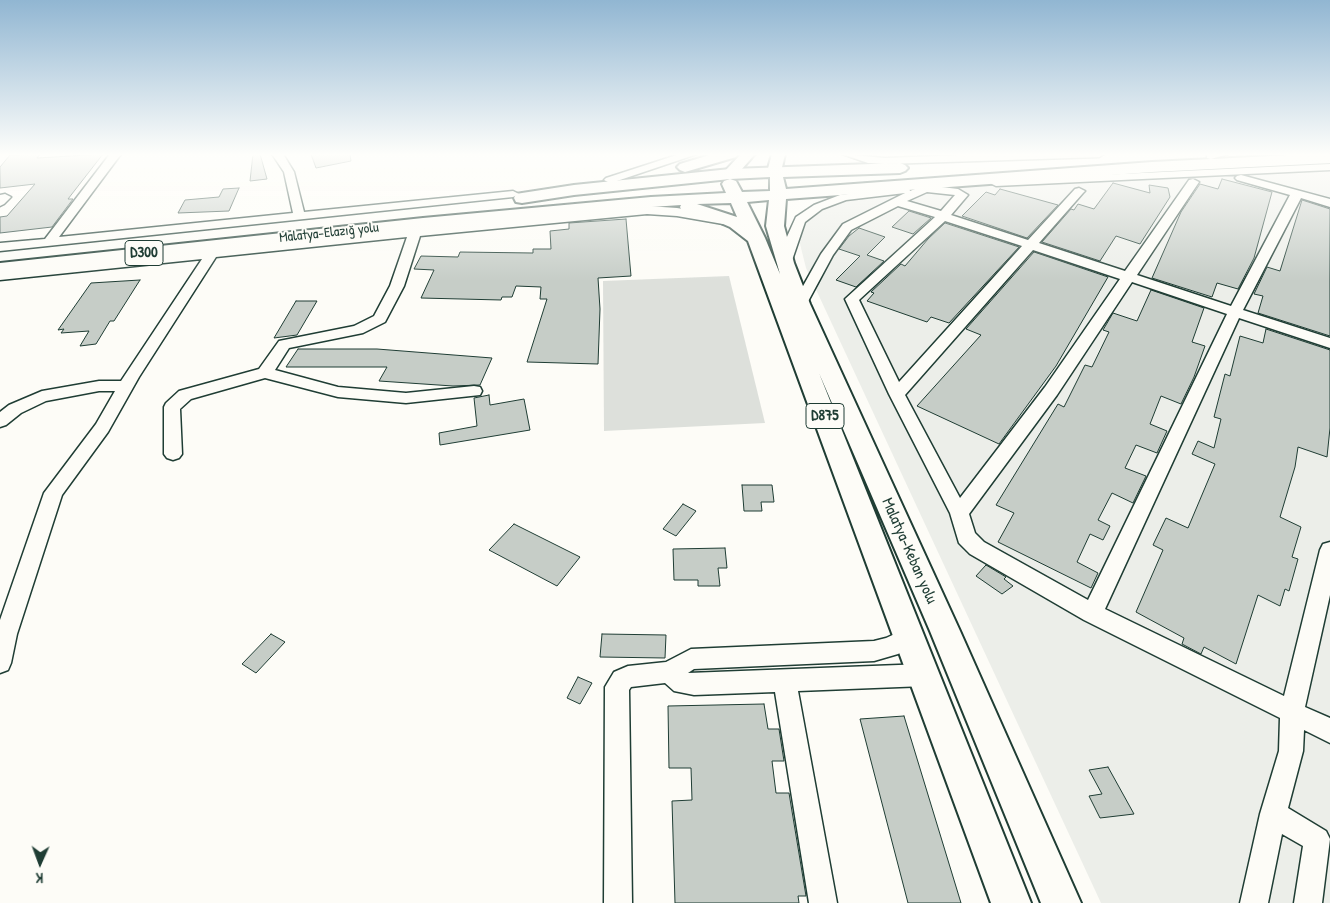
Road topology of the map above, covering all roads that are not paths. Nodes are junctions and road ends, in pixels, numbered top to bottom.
1 (84, 196) edge
2 (295, 196) edge
3 (491, 196) edge
4 (521, 196) edge
5 (595, 196) edge
6 (674, 196) edge
7 (733, 196) edge
8 (780, 196) edge
9 (885, 196) edge
10 (892, 196) joint
11 (961, 196) edge
12 (1075, 196) edge
13 (1183, 196) edge
14 (1296, 196) edge
15 (1305, 196) edge
16 (0, 198) edge
17 (0, 202) edge
18 (651, 202) junction
19 (1330, 203) edge
20 (299, 215) junction
21 (943, 216) junction
22 (476, 218) junction
23 (736, 223) junction
24 (415, 231) junction
25 (287, 238) junction
26 (756, 238) junction
27 (50, 241) junction
28 (1030, 245) junction
29 (0, 247) edge
30 (212, 254) junction
31 (0, 256) edge
32 (785, 263) junction
33 (0, 269) edge
34 (28, 273) junction
35 (0, 276) edge
36 (1129, 277) junction
37 (800, 304) junction
38 (1235, 312) junction
39 (1330, 343) edge
40 (264, 373) junction
41 (126, 386) junction
42 (474, 391) dead end
43 (897, 394) junction
44 (0, 421) edge
45 (173, 454) dead end
46 (959, 514) junction
47 (1330, 550) edge
48 (1326, 591) edge
49 (1092, 613) junction
50 (910, 637) junction
51 (0, 663) edge
52 (669, 672) junction
53 (925, 675) junction
54 (785, 680) junction
55 (1292, 714) junction
56 (1330, 731) edge
57 (1274, 814) junction
58 (618, 903) edge
59 (823, 903) edge
60 (1012, 903) edge
61 (1060, 903) edge
62 (1254, 903) edge
63 (1308, 903) edge

1 - 27 street
2 - 20 street
3 - 20 street
4 - 31 highway, Malatya-Elazığ yolu / D300
5 - 22 highway
6 - 18 highway, Malatya-Elazığ yolu / D300
7 - 26 highway, Malatya-Keban yolu / D875
8 - 32 highway, Malatya-Keban yolu / D875
9 - 32 street
10 - 21 street
10 - 37 street
11 - 21 street
12 - 28 street
13 - 36 street
14 - 38 street
15 - 19 street
16 - 17 street
18 - 22 highway, Malatya-Elazığ yolu / D300
18 - 23 highway
20 - 27 street
21 - 28 street
21 - 43 street
22 - 25 highway, Malatya-Elazığ yolu / D300
23 - 24 street
23 - 26 highway
24 - 30 street
24 - 40 street
25 - 33 highway, Malatya-Elazığ yolu / D300
25 - 34 street
26 - 50 highway, Malatya-Keban yolu / D875
27 - 29 street
28 - 36 street
28 - 43 street
30 - 34 street
30 - 41 street
32 - 37 highway, Malatya-Keban yolu / D875
34 - 35 street
36 - 38 street
36 - 46 street
37 - 61 highway, Malatya-Keban yolu / D875
38 - 39 street
38 - 49 street
40 - 42 street
40 - 45 street
41 - 44 street
41 - 51 street
43 - 46 street
46 - 49 street
47 - 48 street
48 - 55 street
49 - 55 street
50 - 52 street
50 - 53 highway, Malatya-Keban yolu / D875
52 - 54 street
52 - 58 street
53 - 54 street
53 - 60 highway, Malatya-Keban yolu / D875
54 - 59 street
55 - 56 street
55 - 57 street
57 - 62 street
57 - 63 street

